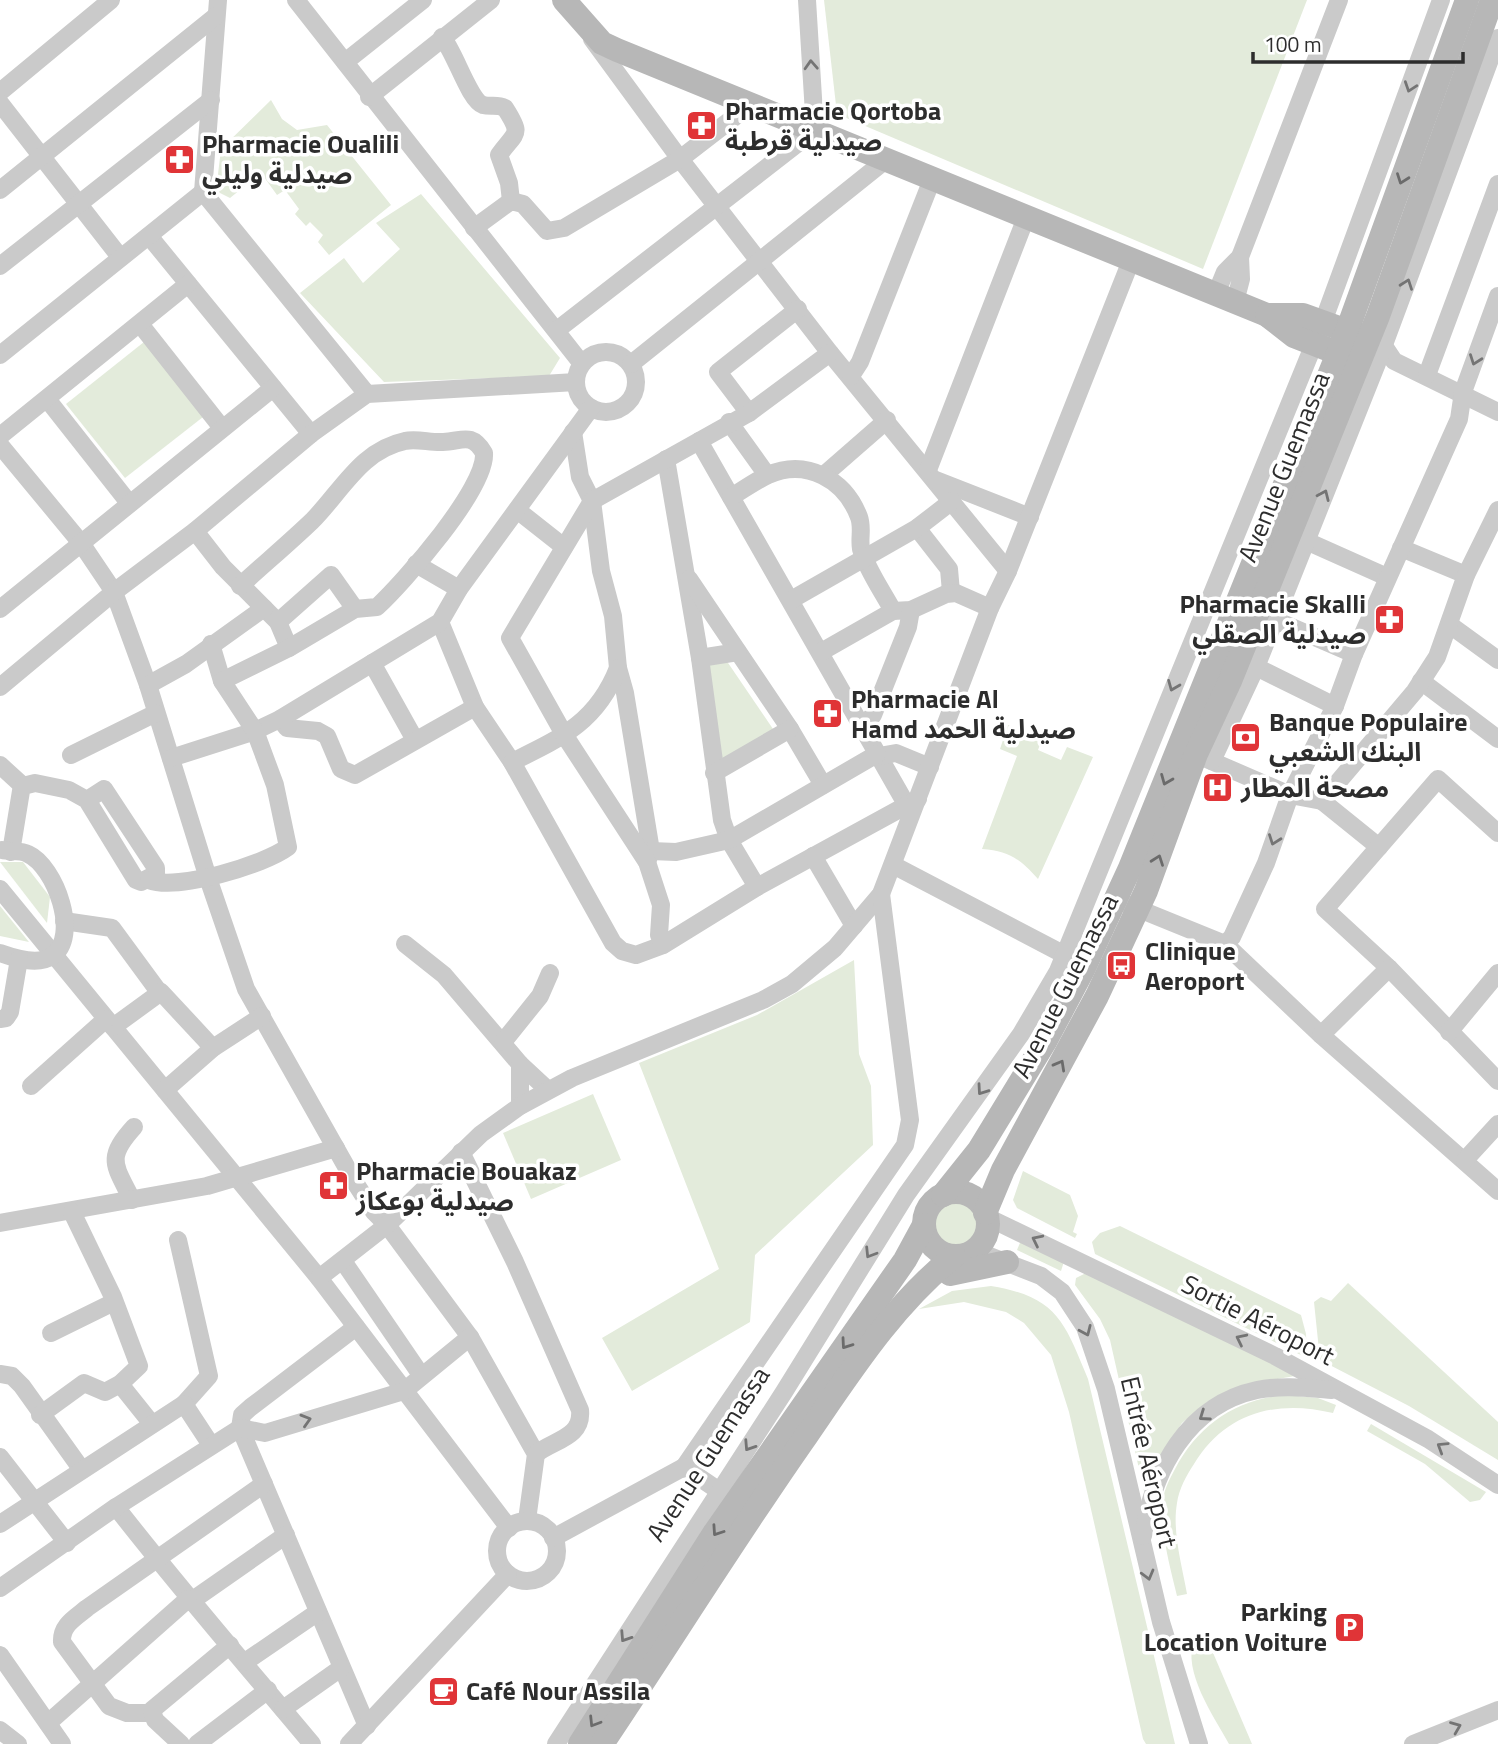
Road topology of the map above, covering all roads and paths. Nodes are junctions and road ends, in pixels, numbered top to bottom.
1 (111, 0) edge
2 (296, 0) edge
3 (422, 0) edge
4 (491, 0) edge
5 (564, 0) edge
6 (807, 0) edge
7 (1339, 0) edge
8 (1441, 0) edge
9 (1467, 0) edge
10 (1492, 0) edge
11 (217, 8) edge
12 (584, 26) junction
13 (442, 37) junction
14 (1491, 47) edge
15 (345, 62) junction
16 (0, 92) edge
17 (369, 97) junction
18 (211, 100) junction
19 (0, 103) edge
20 (750, 104) junction
21 (815, 130) junction
22 (42, 158) junction
23 (680, 159) junction
24 (887, 159) junction
25 (933, 177) junction
26 (1498, 184) edge
27 (0, 190) edge
28 (203, 192) junction
29 (511, 201) junction
30 (76, 204) junction
31 (717, 208) junction
32 (1027, 215) junction
33 (474, 228) junction
34 (149, 236) junction
35 (120, 257) junction
36 (1132, 258) junction
37 (760, 260) junction
38 (0, 266) edge
39 (188, 284) junction
40 (1498, 296) edge
41 (1226, 298) junction
42 (798, 309) junction
43 (140, 324) junction
44 (557, 330) junction
45 (1319, 333) junction
46 (1367, 351) junction
47 (830, 353) junction
48 (0, 355) edge
49 (582, 364) junction
50 (631, 365) junction
51 (1427, 374) junction
52 (850, 376) junction
53 (576, 382) junction
54 (273, 388) junction
55 (1463, 392) junction
56 (367, 394) junction
57 (47, 399) junction
58 (592, 408) junction
59 (1497, 410) edge
60 (748, 412) junction
61 (887, 420) junction
62 (729, 422) junction
63 (222, 428) junction
64 (573, 432) junction
65 (311, 434) junction
66 (0, 436) edge
67 (699, 441) junction
68 (4, 457) edge
69 (666, 459) junction
70 (767, 475) junction
71 (824, 475) junction
72 (932, 475) junction
73 (731, 497) junction
74 (592, 501) junction
75 (952, 501) junction
76 (128, 503) junction
77 (517, 510) junction
78 (1498, 510) edge
79 (1030, 517) junction
80 (917, 528) junction
81 (195, 531) junction
82 (1304, 540) junction
83 (80, 543) junction
84 (564, 547) junction
85 (1401, 548) junction
86 (865, 558) junction
87 (416, 564) junction
88 (1008, 571) junction
89 (1466, 575) junction
90 (687, 577) junction
91 (1387, 577) junction
92 (240, 586) junction
93 (459, 589) junction
94 (114, 592) junction
95 (951, 592) junction
96 (791, 600) junction
97 (264, 608) junction
98 (990, 608) junction
99 (355, 609) junction
100 (0, 610) edge
101 (902, 611) junction
102 (1273, 619) junction
103 (278, 622) junction
104 (440, 622) junction
105 (1450, 625) junction
106 (211, 644) junction
107 (289, 648) junction
108 (1494, 649) edge
109 (738, 652) junction
110 (821, 652) junction
111 (1354, 654) junction
112 (700, 658) junction
113 (372, 663) junction
114 (1256, 667) junction
115 (618, 668) junction
116 (2, 681) edge
117 (222, 681) junction
118 (1421, 681) junction
119 (148, 685) junction
120 (1335, 706) junction
121 (475, 707) junction
122 (156, 713) junction
123 (280, 719) junction
124 (863, 727) junction
125 (790, 729) junction
126 (255, 731) junction
127 (1496, 734) edge
128 (565, 736) junction
129 (415, 740) junction
130 (71, 755) dead end
131 (878, 755) junction
132 (171, 758) junction
133 (1204, 758) junction
134 (512, 762) junction
135 (0, 765) edge
136 (930, 766) junction
137 (714, 773) junction
138 (823, 785) junction
139 (23, 786) junction
140 (1290, 795) junction
141 (1322, 801) junction
142 (912, 802) junction
143 (1498, 833) edge
144 (729, 840) junction
145 (1379, 847) junction
146 (6, 851) edge
147 (649, 856) junction
148 (813, 856) junction
149 (893, 865) junction
150 (208, 878) junction
151 (757, 887) junction
152 (0, 889) edge
153 (881, 894) junction
154 (1127, 904) junction
155 (64, 922) junction
156 (854, 926) junction
157 (405, 944) dead end
158 (1225, 944) junction
159 (663, 946) junction
160 (0, 953) edge
161 (1065, 955) junction
162 (53, 956) junction
163 (19, 959) junction
164 (1389, 968) junction
165 (550, 972) dead end
166 (1498, 973) edge
167 (159, 992) junction
168 (262, 1016) junction
169 (0, 1019) edge
170 (109, 1023) junction
171 (1449, 1032) junction
172 (1321, 1035) junction
173 (503, 1042) junction
174 (213, 1048) junction
175 (520, 1064) junction
176 (1498, 1081) edge
177 (31, 1086) dead end
178 (166, 1090) junction
179 (548, 1090) junction
180 (520, 1106) junction
181 (1498, 1124) edge
182 (134, 1127) dead end
183 (336, 1148) junction
184 (461, 1152) junction
185 (1465, 1160) junction
186 (236, 1178) junction
187 (1498, 1191) edge
188 (943, 1195) junction
189 (132, 1200) junction
190 (72, 1212) junction
191 (986, 1215) junction
192 (3, 1220) edge
193 (387, 1225) junction
194 (924, 1225) junction
195 (178, 1240) dead end
196 (964, 1253) junction
197 (343, 1261) junction
198 (1007, 1262) junction
199 (319, 1278) junction
200 (917, 1287) junction
201 (114, 1302) junction
202 (356, 1327) junction
203 (51, 1334) dead end
204 (470, 1337) junction
205 (0, 1374) edge
206 (421, 1375) junction
207 (120, 1384) junction
208 (404, 1391) junction
209 (1339, 1391) junction
210 (184, 1404) junction
211 (40, 1415) junction
212 (152, 1424) junction
213 (240, 1428) junction
214 (211, 1445) junction
215 (536, 1454) junction
216 (0, 1457) edge
217 (684, 1467) junction
218 (82, 1469) junction
219 (264, 1485) junction
220 (1498, 1485) edge
221 (33, 1501) junction
222 (736, 1502) junction
223 (116, 1507) junction
224 (527, 1520) junction
225 (0, 1524) edge
226 (509, 1528) junction
227 (286, 1535) junction
228 (553, 1538) junction
229 (67, 1543) junction
230 (1141, 1546) junction
231 (156, 1558) junction
232 (508, 1574) junction
233 (0, 1588) edge
234 (189, 1600) junction
235 (318, 1612) junction
236 (230, 1645) junction
237 (0, 1655) edge
238 (245, 1662) junction
239 (341, 1668) junction
240 (94, 1682) junction
241 (268, 1690) junction
242 (283, 1709) junction
243 (1498, 1710) edge
244 (151, 1713) junction
245 (48, 1723) junction
246 (366, 1726) junction
247 (62, 1744) edge
248 (181, 1744) edge
249 (197, 1744) edge
250 (312, 1744) edge
251 (349, 1744) edge
252 (556, 1744) edge
253 (580, 1744) edge
254 (602, 1744) edge
255 (1199, 1744) edge
256 (1413, 1744) edge

1 - 16 street
2 - 15 street
3 - 15 street
4 - 13 street
5 - 12 main road
21 -> 6 street
7 - 41 street
8 -> 45 street, Avenue Guemassa
9 -> 46 main road, Avenue Guemassa
10 - 14 main road, Avenue Guemassa
11 - 18 street
11 - 22 street
12 - 20 main road
12 - 23 street
13 - 17 street
13 - 29 street
46 -> 14 main road, Avenue Guemassa
15 - 17 street
17 - 33 street
18 - 28 street
18 - 30 street
19 - 22 street
20 - 21 main road
20 - 23 street
21 - 24 main road
21 - 31 street
22 - 27 street
22 - 30 street
23 - 29 street
23 - 31 street
24 - 25 main road
24 - 37 street
25 - 32 main road
25 - 52 street
26 - 51 street
28 - 34 street
28 - 56 street
29 - 33 street
30 - 35 street
30 - 38 street
31 - 37 street
31 - 44 street
32 - 36 main road
32 - 72 street
33 - 44 street
34 - 35 street
34 - 39 street
35 - 48 street
36 - 41 main road
36 - 79 street
37 - 42 street
37 - 50 street
39 - 43 street
39 - 54 street
40 -> 55 street
41 - 45 main road
42 - 47 street
42 - 60 street
43 - 57 street
43 - 63 street
44 - 49 street
45 - 46 main road
45 -> 161 street, Avenue Guemassa
46 - 51 street
82 -> 46 street
46 - 133 main road, Avenue Guemassa
46 -> 154 main road, Avenue Guemassa
47 - 52 street
47 - 60 street
49 - 50 street
49 - 53 street
50 - 58 street
51 - 55 street
52 - 61 street
53 - 56 street
53 - 58 street
54 - 63 street
54 - 65 street
55 - 59 street
55 - 85 street
56 - 65 street
57 - 66 street
57 - 76 street
58 - 64 street
60 - 62 street
61 - 71 street
61 - 72 street
62 - 67 street
62 - 70 street
63 - 76 street
64 - 74 street
64 - 77 street
65 - 81 street
67 - 69 street
67 - 73 street
68 - 83 street
69 - 74 street
69 - 90 street
70 - 71 street
70 - 73 street
71 - 86 street
72 - 75 street
72 - 79 street
73 - 96 street
74 - 84 street
74 - 115 street
75 - 80 street
75 - 88 street
76 - 83 street
77 - 84 street
77 - 93 street
78 - 89 street
79 - 88 street
80 - 86 street
80 - 95 street
81 - 92 street
81 - 94 street
82 - 91 street
82 - 102 street
83 - 94 street
83 - 100 street
84 - 128 street
85 - 89 street
85 - 91 street
86 - 96 street
86 - 101 street
87 - 92 street
87 - 93 street
87 - 99 street
88 - 98 street
89 - 105 street
90 - 109 street
90 - 112 street
91 - 111 street
92 - 97 street
93 - 104 street
94 - 116 street
94 - 119 street
95 - 98 street
95 - 101 street
96 - 110 street
97 - 103 street
97 - 106 street
98 - 136 street
99 - 103 street
99 - 107 street
101 - 110 street
101 - 124 street
102 - 111 street
102 - 114 street
103 - 107 street
104 - 113 street
104 - 121 street
105 - 108 street
105 - 118 street
106 - 117 street
106 - 119 street
107 - 117 street
109 - 112 street
109 - 125 street
110 - 124 street
111 - 120 street
112 - 137 street
113 - 123 street
113 - 129 street
114 - 120 street
114 - 133 street
115 - 128 street
115 - 147 street
117 - 126 street
118 - 127 street
118 - 141 street
119 - 122 street
120 - 140 street
121 - 129 street
121 - 134 street
122 - 130 street
122 - 132 street
123 - 126 street
123 - 129 street
124 - 131 street
125 - 137 street
125 - 138 street
126 - 132 street
126 - 150 street
128 - 134 street
128 - 147 street
131 - 136 street
131 - 138 street
131 - 142 street
132 - 150 street
133 - 140 street
154 -> 133 main road, Avenue Guemassa
134 - 159 street
135 - 139 street
136 - 142 street
137 - 144 street
138 - 144 street
139 - 146 street
139 - 150 street
140 - 141 street
140 -> 158 street
141 - 145 street
142 - 148 street
142 - 149 street
143 - 145 street
144 - 147 street
144 - 151 street
145 - 164 street
146 - 155 street
147 - 159 street
148 - 151 street
148 - 156 street
149 - 153 street
149 - 161 street
150 - 168 street
151 - 159 street
152 - 162 street
153 - 156 street
153 - 217 street
154 - 158 street
154 - 188 main road, Avenue Guemassa
191 -> 154 main road, Avenue Guemassa
155 - 162 street
155 - 167 street
156 - 179 street
157 - 173 street
158 - 172 street
160 - 163 street
161 -> 222 street, Avenue Guemassa
162 - 163 street
162 - 170 street
163 - 169 street
164 - 171 street
164 - 172 street
165 - 173 street
166 - 171 street
167 - 170 street
167 - 174 street
168 - 174 street
168 - 183 street
170 - 177 street
170 - 178 street
171 - 176 street
172 - 185 street
173 - 175 street
174 - 178 street
175 - 179 street
175 - 180 street
178 - 186 street
179 - 180 street
180 - 184 street
181 - 185 street
182 - 189 street
183 - 186 street
183 - 193 street
184 - 193 street
184 - 215 street
185 - 187 street
186 - 189 street
186 - 199 street
188 - 191 main road
188 - 194 main road
189 - 190 street
190 - 192 street
190 - 201 street
191 - 196 main road
209 -> 191 street, Sortie Aéroport
193 - 197 street
193 - 204 street
194 - 196 main road
194 -> 222 main road, Avenue Guemassa
195 - 210 street
196 - 198 street, Entrée Aéroport
196 - 200 main road, Avenue Guemassa
197 - 199 street
197 - 206 street
198 - 200 main road
198 -> 230 street, Entrée Aéroport
199 - 202 street
200 - 222 main road, Avenue Guemassa
201 - 203 street
201 - 207 street
202 - 208 street
202 - 213 street
204 - 206 street
204 - 215 street
205 - 211 street
206 - 208 street
207 - 211 street
207 - 212 street
213 -> 208 street
208 - 226 street
220 -> 209 street, Sortie Aéroport
209 -> 230 street
210 - 212 street
210 - 214 street
211 - 218 street
212 - 218 street
213 - 214 street
213 - 219 street
214 - 223 street
215 - 224 street
216 - 221 street
217 - 222 street
217 - 228 street
218 - 221 street
219 - 227 street
219 - 231 street
221 - 225 street
221 - 229 street
222 -> 252 street, Avenue Guemassa
222 -> 253 main road, Avenue Guemassa
222 - 254 main road, Avenue Guemassa
223 - 229 street
223 - 231 street
224 - 226 street
224 - 228 street
226 - 232 street
227 - 234 street
227 - 235 street
228 - 232 street
229 - 233 street
230 -> 255 street, Entrée Aéroport
231 - 234 street
231 - 240 street
232 - 246 street
234 - 236 street
234 - 240 street
235 - 238 street
235 - 239 street
236 - 238 street
236 - 244 street
237 - 245 street
238 - 241 street
239 - 242 street
239 - 246 street
240 - 244 street
240 - 245 street
241 - 242 street
241 - 249 street
242 - 250 street
256 -> 243 street
244 - 248 street
245 - 247 street
246 - 251 street

